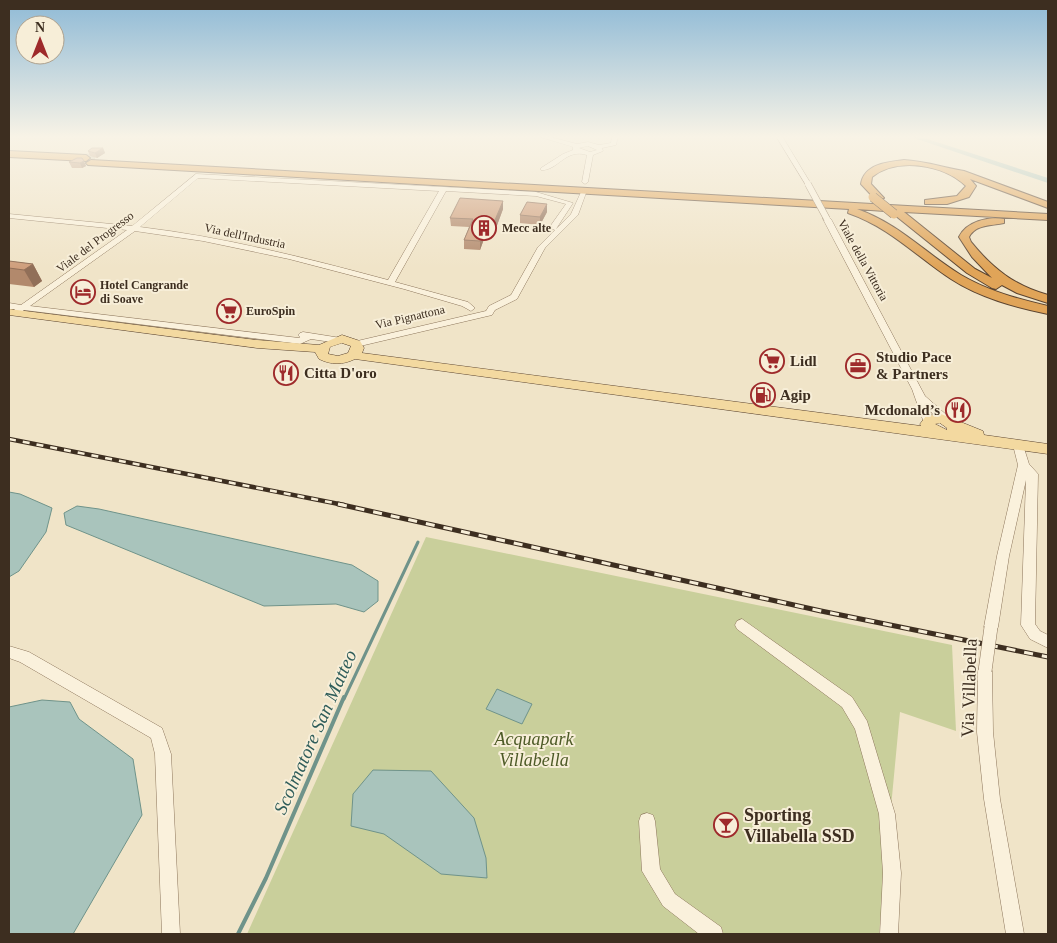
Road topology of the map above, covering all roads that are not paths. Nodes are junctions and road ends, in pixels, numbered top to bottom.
1 (191, 180) edge
2 (279, 180) edge
3 (419, 180) edge
4 (490, 180) edge
5 (806, 180) edge
6 (860, 180) edge
7 (866, 180) edge
8 (965, 180) edge
9 (979, 180) edge
10 (444, 188) junction
11 (583, 193) dead end
12 (872, 199) junction
13 (766, 201) junction
14 (1048, 205) edge
15 (1048, 212) edge
16 (9, 216) edge
17 (1048, 217) edge
18 (1048, 222) edge
19 (553, 228) dead end
20 (134, 229) junction
21 (390, 283) junction
22 (1048, 304) edge
23 (14, 310) edge
24 (470, 312) junction
25 (338, 340) junction
26 (322, 349) junction
27 (355, 349) junction
28 (922, 398) junction
29 (928, 421) junction
30 (897, 428) junction
31 (945, 428) junction
32 (1018, 445) junction
33 (1048, 445) edge
34 (1048, 449) edge
35 (1024, 465) junction
36 (742, 624) dead end
37 (1048, 642) edge
38 (9, 652) edge
39 (647, 821) dead end
40 (171, 934) edge
41 (714, 934) edge
42 (889, 934) edge
43 (1015, 934) edge

1 - 20 street, Viale del Progresso
2 - 10 street, Viale del Progresso
3 - 13 highway
4 - 12 highway
5 - 28 street, Viale della Vittoria, bridge
6 - 12 highway
7 - 12 highway
8 - 12 highway
9 - 14 highway
10 - 19 street, Viale del Progresso
10 - 21 street
11 - 24 street, Via Pignattona
12 - 15 highway
12 - 22 highway, bridge
13 - 17 highway
13 - 22 highway
16 - 20 street, Via dell'Industria
18 - 22 highway
20 - 21 street, Via dell'Industria
20 - 23 street, Viale del Progresso
21 - 24 street, Via dell'Industria
23 - 25 street
23 - 26 main road
24 - 27 street, Via Pignattona
25 - 26 main road
25 - 27 main road
26 - 27 main road
27 - 30 main road
28 - 29 street, Viale della Vittoria
28 - 31 street, Viale della Vittoria
29 - 30 main road
29 - 31 main road
30 - 31 main road
31 - 32 main road
31 - 33 main road
32 - 34 main road
32 - 35 street, Via Villabella
35 - 37 street
35 - 43 street, Via Villabella, bridge
36 - 42 street
38 - 40 street
39 - 41 street

